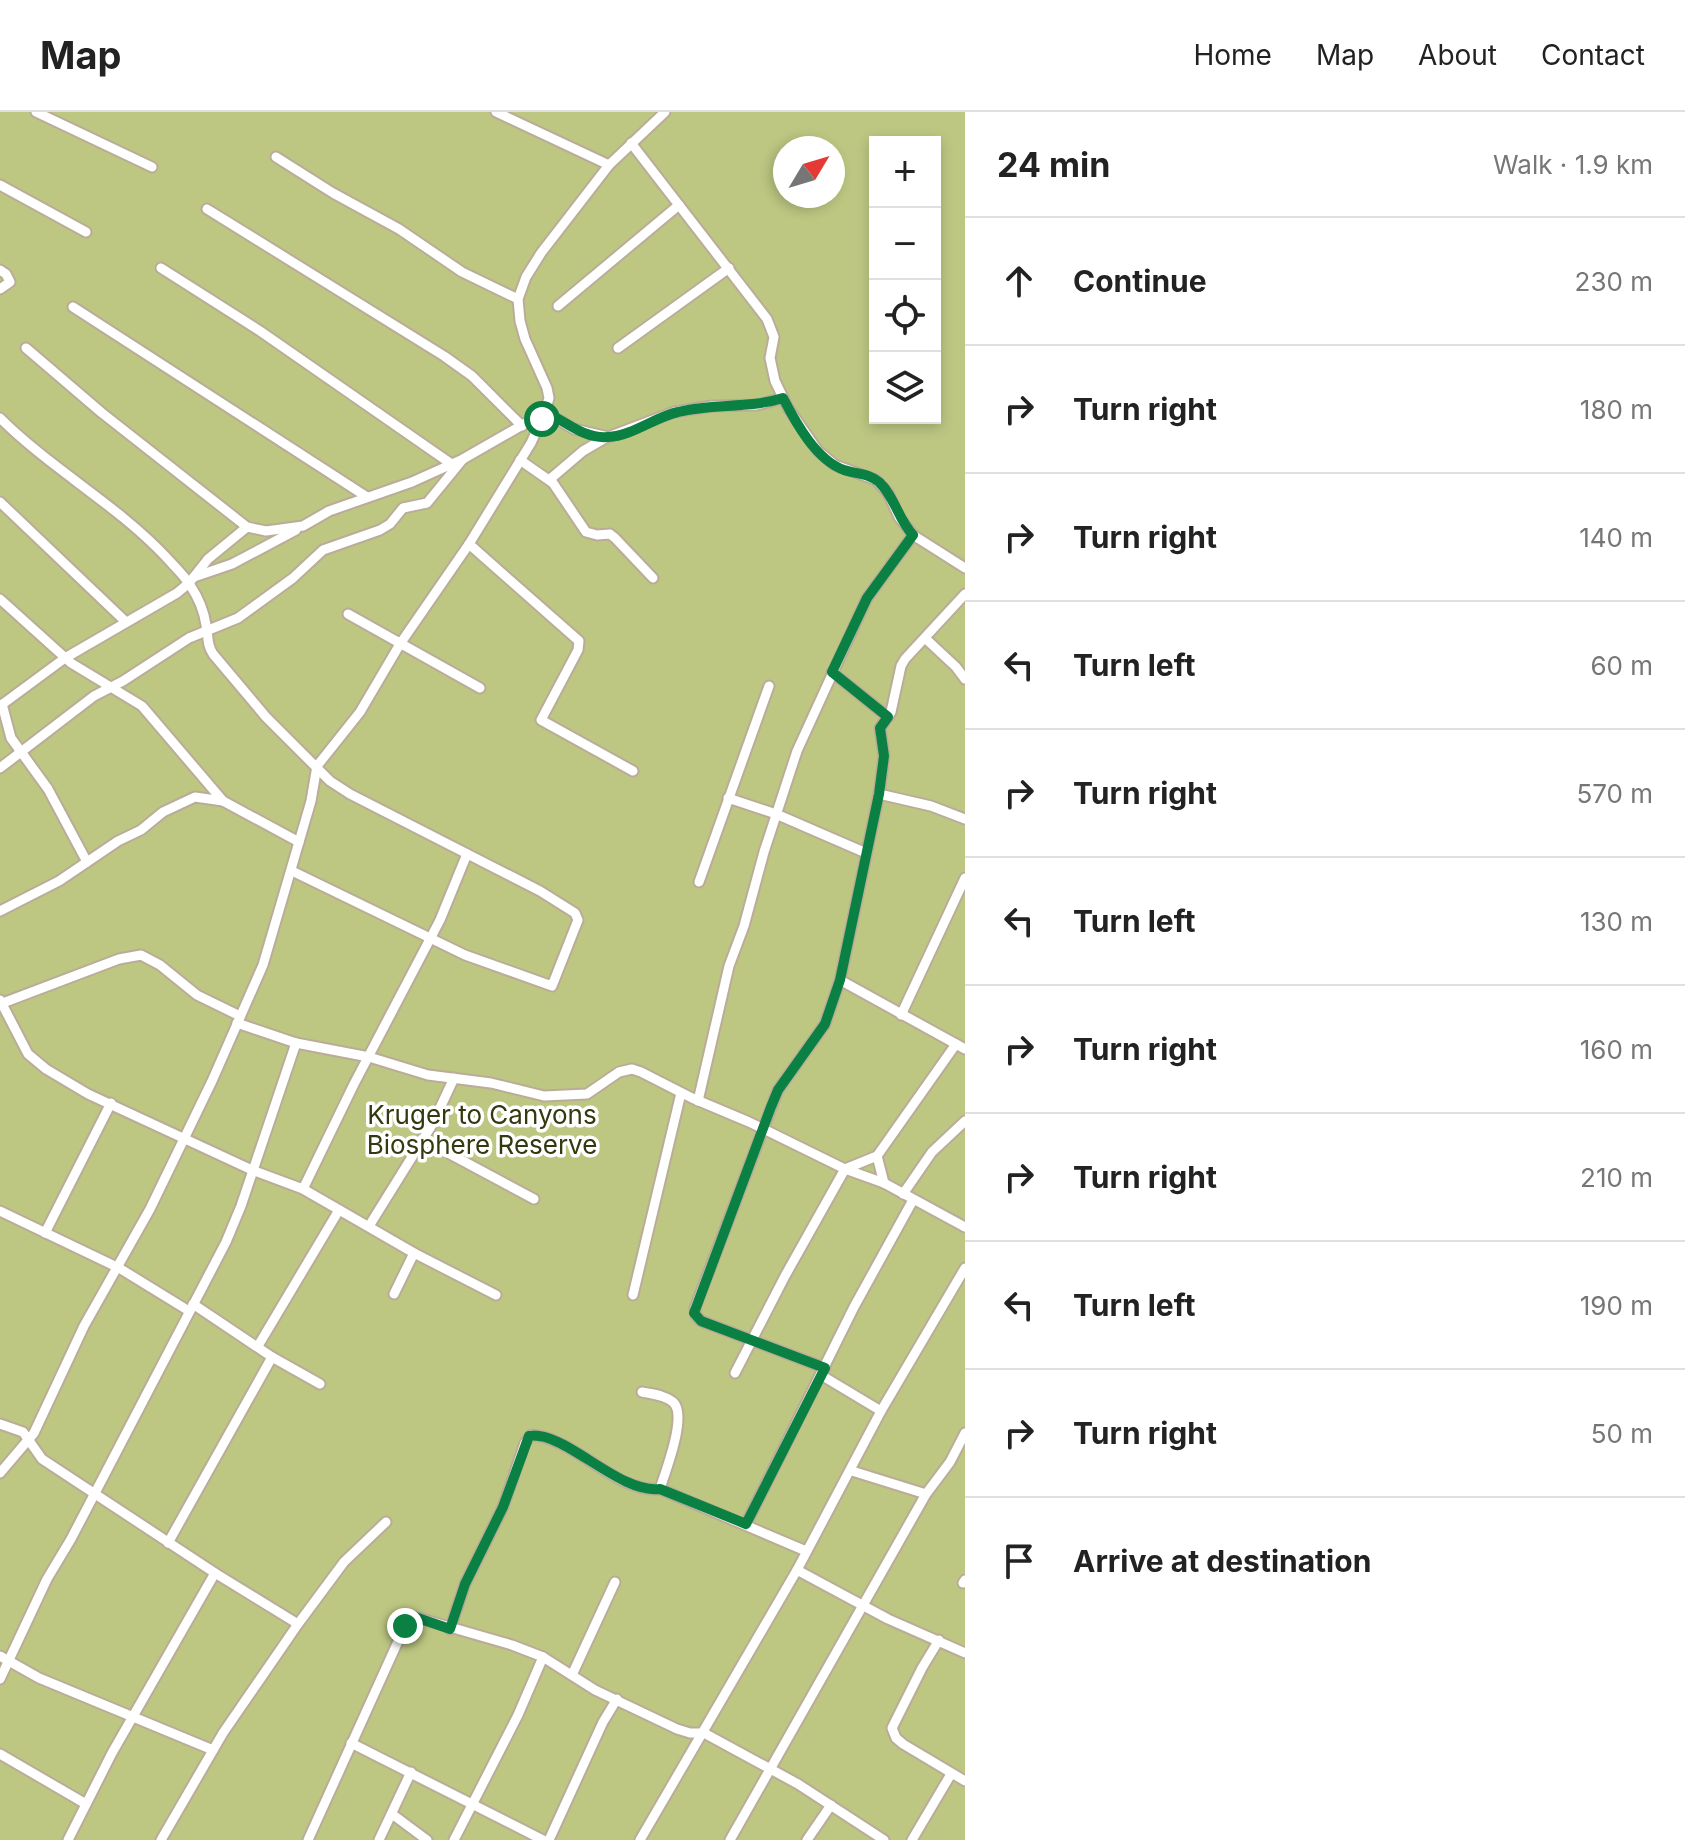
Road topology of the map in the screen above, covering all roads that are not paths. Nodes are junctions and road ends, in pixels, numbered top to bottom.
1 (36, 112) edge
2 (496, 112) edge
3 (665, 112) edge
4 (631, 143) junction
5 (276, 157) dead end
6 (609, 165) junction
7 (152, 167) dead end
8 (0, 185) edge
9 (679, 205) junction
10 (207, 209) dead end
11 (86, 232) dead end
12 (161, 268) dead end
13 (729, 268) junction
14 (0, 270) edge
15 (0, 289) edge
16 (518, 299) junction
17 (558, 306) dead end
18 (73, 307) dead end
19 (26, 348) dead end
20 (618, 348) dead end
21 (783, 398) junction
22 (545, 412) junction
23 (0, 418) edge
24 (522, 426) junction
25 (608, 437) junction
26 (463, 459) junction
27 (520, 460) junction
28 (450, 463) junction
29 (549, 480) junction
30 (367, 497) junction
31 (0, 502) edge
32 (303, 526) junction
33 (247, 527) junction
34 (913, 535) junction
35 (469, 544) junction
36 (965, 568) edge
37 (653, 578) dead end
38 (192, 580) junction
39 (965, 594) edge
40 (0, 599) edge
41 (348, 614) dead end
42 (126, 622) junction
43 (207, 630) junction
44 (926, 639) junction
45 (400, 644) junction
46 (65, 658) junction
47 (832, 672) junction
48 (965, 679) edge
49 (769, 686) dead end
50 (110, 688) junction
51 (480, 688) dead end
52 (2, 701) edge
53 (888, 717) junction
54 (21, 753) junction
55 (317, 766) junction
56 (0, 768) edge
57 (633, 771) dead end
58 (879, 794) junction
59 (728, 798) junction
60 (223, 801) junction
61 (776, 814) junction
62 (965, 819) edge
63 (299, 842) junction
64 (866, 853) junction
65 (467, 854) junction
66 (87, 862) junction
67 (292, 871) junction
68 (965, 878) edge
69 (699, 882) dead end
70 (0, 911) edge
71 (431, 937) junction
72 (840, 980) junction
73 (0, 1002) edge
74 (901, 1015) junction
75 (238, 1019) junction
76 (296, 1043) junction
77 (961, 1047) edge
78 (369, 1057) junction
79 (454, 1078) junction
80 (681, 1093) junction
81 (698, 1101) junction
82 (111, 1103) junction
83 (965, 1121) edge
84 (763, 1129) junction
85 (185, 1138) junction
86 (422, 1139) junction
87 (877, 1156) junction
88 (845, 1169) junction
89 (252, 1170) junction
90 (884, 1183) junction
91 (303, 1189) junction
92 (903, 1194) junction
93 (534, 1199) dead end
94 (913, 1200) junction
95 (339, 1210) junction
96 (0, 1211) edge
97 (369, 1226) junction
98 (965, 1226) edge
99 (45, 1233) junction
100 (414, 1253) junction
101 (119, 1268) junction
102 (965, 1268) edge
103 (394, 1294) dead end
104 (496, 1295) dead end
105 (633, 1295) dead end
106 (191, 1307) junction
107 (752, 1340) junction
108 (258, 1346) junction
109 (272, 1357) junction
110 (823, 1372) junction
111 (735, 1373) dead end
112 (320, 1384) dead end
113 (642, 1392) dead end
114 (881, 1411) junction
115 (0, 1424) edge
116 (963, 1439) edge
117 (28, 1440) junction
118 (852, 1471) junction
119 (0, 1473) edge
120 (660, 1489) junction
121 (94, 1494) junction
122 (926, 1494) junction
123 (386, 1522) dead end
124 (746, 1524) junction
125 (168, 1543) junction
126 (806, 1551) junction
127 (797, 1570) junction
128 (215, 1573) junction
129 (615, 1582) dead end
130 (864, 1606) junction
131 (298, 1624) junction
132 (450, 1629) junction
133 (939, 1640) junction
134 (965, 1653) edge
135 (543, 1657) junction
136 (4, 1658) edge
137 (572, 1675) junction
138 (0, 1679) edge
139 (617, 1699) junction
140 (133, 1717) junction
141 (704, 1733) junction
142 (351, 1743) junction
143 (213, 1750) junction
144 (0, 1754) edge
145 (769, 1768) junction
146 (411, 1772) junction
147 (951, 1774) junction
148 (965, 1781) edge
149 (474, 1802) junction
150 (86, 1804) junction
151 (831, 1805) junction
152 (392, 1814) junction
153 (68, 1840) edge
154 (161, 1840) edge
155 (308, 1840) edge
156 (379, 1840) edge
157 (427, 1840) edge
158 (454, 1840) edge
159 (546, 1840) edge
160 (640, 1840) edge
161 (730, 1840) edge
162 (807, 1840) edge
163 (884, 1840) edge
164 (912, 1840) edge

1 - 7 street
2 - 6 street
3 - 4 street
4 - 6 street
4 - 9 street
5 - 16 street
6 - 16 street
8 - 11 street
9 - 13 street
9 - 17 street
10 - 24 street
12 - 28 street
13 - 20 street
13 - 21 street
14 - 15 street
16 - 22 street
18 - 30 street
19 - 33 street
21 - 25 street
21 - 34 street
22 - 24 street
22 - 25 street
22 - 27 street
23 - 38 street
24 - 26 street
25 - 29 street
26 - 28 street
26 - 43 street
27 - 29 street
27 - 35 street
28 - 30 street
29 - 37 street
30 - 32 street
31 - 42 street
32 - 33 street
32 - 38 street
33 - 38 street
34 - 36 street
34 - 47 street
35 - 45 street
35 - 57 street
38 - 42 street
38 - 43 street
39 - 44 street
40 - 46 street
41 - 45 street
42 - 46 street
43 - 50 street
43 - 55 street
44 - 48 street
44 - 53 street
45 - 51 street
45 - 55 street
46 - 50 street
46 - 52 street
47 - 53 street
47 - 61 street
49 - 59 street
50 - 54 street
50 - 60 street
52 - 54 street
53 - 58 street
54 - 56 street
54 - 66 street
55 - 63 street
55 - 65 street
58 - 62 street
58 - 64 street
59 - 61 street
59 - 69 street
60 - 63 street
60 - 66 street
61 - 64 street
61 - 81 street
63 - 67 street
64 - 72 street
65 - 71 street
65 - 71 street
66 - 70 street
67 - 71 street
67 - 75 street
68 - 74 street
71 - 78 street
72 - 74 street
72 - 84 street
73 - 75 street
73 - 82 street
74 - 77 street
75 - 76 street
75 - 85 street
76 - 78 street
76 - 89 street
77 - 87 street
78 - 79 street
78 - 91 street
79 - 80 street
79 - 86 street
80 - 81 street
80 - 105 street
81 - 84 street
82 - 85 street
82 - 99 street
83 - 92 street
84 - 88 street
84 - 107 street
85 - 89 street
85 - 101 street
86 - 93 street
86 - 97 street
87 - 88 street
87 - 90 street
88 - 90 street
88 - 107 street
89 - 91 street
89 - 106 street
90 - 92 street
91 - 95 street
92 - 94 street
94 - 98 street
94 - 110 street
95 - 97 street
95 - 108 street
96 - 99 street
97 - 100 street
99 - 101 street
100 - 103 street
100 - 104 street
101 - 106 street
101 - 117 street
102 - 114 street
106 - 108 street
106 - 121 street
107 - 110 street
107 - 111 street
108 - 109 street
109 - 112 street
109 - 125 street
110 - 114 street
110 - 124 street
113 - 120 street
114 - 118 street
115 - 117 street
116 - 122 street
117 - 119 street
117 - 121 street
118 - 122 street
118 - 126 street
120 - 124 street
120 - 132 street
121 - 125 street
121 - 136 street
122 - 130 street
123 - 131 street
124 - 126 street
125 - 128 street
126 - 127 street
127 - 130 street
127 - 141 street
128 - 131 street
128 - 140 street
129 - 137 street
130 - 133 street
130 - 145 street
131 - 143 street
132 - 135 street
132 - 142 street
133 - 134 street
133 - 147 street
135 - 137 street
135 - 149 street
136 - 138 street
136 - 140 street
137 - 139 street
139 - 141 street
139 - 159 street
140 - 143 street
140 - 150 street
141 - 145 street
141 - 160 street
142 - 146 street
142 - 155 street
143 - 154 street
144 - 150 street
145 - 151 street
145 - 161 street
146 - 149 street
146 - 152 street
147 - 148 street
147 - 164 street
149 - 158 street
149 - 159 street
150 - 153 street
151 - 162 street
151 - 163 street
152 - 156 street
152 - 157 street

